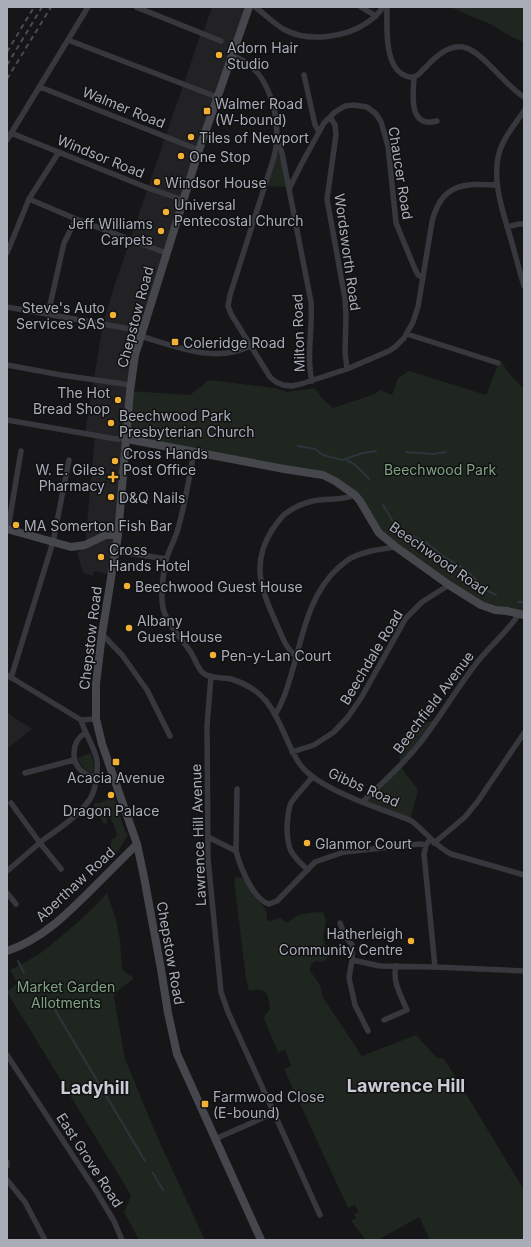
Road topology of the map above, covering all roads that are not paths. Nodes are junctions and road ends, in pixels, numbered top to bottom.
1 (88, 7) edge
2 (136, 7) edge
3 (249, 7) edge
4 (255, 7) edge
5 (361, 7) edge
6 (383, 7) edge
7 (387, 7) edge
8 (376, 16) junction
9 (68, 40) junction
10 (221, 41) dead end
11 (232, 56) junction
12 (304, 75) dead end
13 (414, 77) junction
14 (40, 87) junction
15 (217, 97) junction
16 (524, 97) edge
17 (524, 111) edge
18 (330, 117) junction
19 (437, 121) dead end
20 (319, 132) junction
21 (11, 134) junction
22 (278, 139) junction
23 (7, 140) edge
24 (199, 150) junction
25 (59, 152) junction
26 (497, 185) junction
27 (290, 189) junction
28 (29, 199) junction
29 (183, 200) junction
30 (76, 220) junction
31 (524, 224) edge
32 (507, 227) junction
33 (7, 253) edge
34 (166, 253) junction
35 (423, 278) junction
36 (524, 286) edge
37 (7, 307) edge
38 (48, 314) junction
39 (141, 333) junction
40 (407, 334) junction
41 (250, 346) junction
42 (498, 363) dead end
43 (7, 365) edge
44 (347, 369) junction
45 (312, 381) junction
46 (131, 385) junction
47 (7, 420) edge
48 (127, 439) junction
49 (21, 451) dead end
50 (194, 452) junction
51 (69, 460) dead end
52 (355, 495) junction
53 (7, 529) edge
54 (118, 535) junction
55 (54, 542) junction
56 (396, 547) junction
57 (116, 551) junction
58 (166, 559) junction
59 (450, 585) junction
60 (522, 615) edge
61 (102, 634) junction
62 (296, 656) junction
63 (9, 676) edge
64 (211, 676) junction
65 (276, 715) junction
66 (96, 719) junction
67 (81, 720) junction
68 (85, 733) junction
69 (524, 733) edge
70 (170, 736) dead end
71 (292, 752) junction
72 (74, 760) junction
73 (25, 773) dead end
74 (312, 777) junction
75 (96, 778) junction
76 (237, 789) dead end
77 (363, 802) junction
78 (11, 803) dead end
79 (208, 836) junction
80 (433, 841) junction
81 (40, 843) junction
82 (137, 844) junction
83 (426, 844) junction
84 (236, 851) junction
85 (61, 869) dead end
86 (308, 870) junction
87 (7, 871) edge
88 (524, 875) edge
89 (7, 893) edge
90 (16, 904) dead end
91 (340, 923) dead end
92 (7, 951) edge
93 (352, 960) junction
94 (396, 966) junction
95 (435, 966) junction
96 (524, 971) edge
97 (384, 1020) dead end
98 (368, 1031) dead end
99 (7, 1055) edge
100 (274, 1113) junction
101 (215, 1139) junction
102 (7, 1162) edge
103 (7, 1166) edge
104 (7, 1180) edge
105 (320, 1215) dead end
106 (45, 1240) edge
107 (122, 1240) edge
108 (261, 1240) edge

1 - 9 street
2 - 10 street
3 - 11 main road, Chepstow Road
4 - 8 street
5 - 8 street
6 - 8 street
7 - 13 street
9 - 14 street
9 - 15 street
11 - 15 main road, Chepstow Road
11 - 22 street
12 - 20 street
13 - 16 street
13 - 19 street
14 - 21 street
14 - 24 street, Walmer Road
15 - 24 main road, Chepstow Road
17 - 26 street
18 - 20 street, Chaucer Road
18 - 35 street, Chaucer Road
18 - 44 street, Wordsworth Road
20 - 27 street
21 - 23 street
21 - 25 street, Windsor Road
22 - 27 street, Milton Road
22 - 41 street
24 - 29 main road, Chepstow Road
25 - 28 street
25 - 29 street, Windsor Road
26 - 32 street
26 - 35 street
27 - 45 street, Milton Road
28 - 30 street
28 - 33 street
29 - 34 main road, Chepstow Road
30 - 34 street
30 - 38 street
31 - 32 street
32 - 36 street
34 - 39 main road, Chepstow Road
35 - 40 street
37 - 38 street
38 - 39 street
39 - 41 street
39 - 46 main road, Chepstow Road
40 - 42 street
40 - 44 street
41 - 45 street
43 - 46 street
44 - 45 street
46 - 48 main road, Chepstow Road
47 - 48 street
48 - 50 main road, Beechwood Road
48 - 54 main road, Chepstow Road
49 - 53 street
50 - 52 main road, Beechwood Road
50 - 58 street
51 - 55 street
52 - 56 main road, Beechwood Road
52 - 62 street
53 - 55 main road
54 - 55 main road
54 - 57 main road, Chepstow Road
55 - 63 street
56 - 59 main road, Beechwood Road
56 - 62 street
57 - 58 street
57 - 61 main road, Chepstow Road
58 - 64 street
59 - 60 main road, Beechwood Road
59 - 71 street, Beechdale Road
60 - 77 street, Beechfield Avenue
61 - 66 main road, Chepstow Road
61 - 70 street
62 - 65 street
63 - 67 street
64 - 65 street, Gibbs Road
64 - 79 street, Lawrence Hill Avenue
65 - 71 street, Gibbs Road
66 - 67 street
66 - 82 main road, Chepstow Road
67 - 68 street
68 - 72 street
68 - 75 street
69 - 80 street
71 - 74 street, Gibbs Road
72 - 73 street
72 - 75 street
74 - 77 street, Gibbs Road
74 - 86 street
75 - 81 street
76 - 84 street
77 - 80 street, Gibbs Road
78 - 81 street
79 - 84 street
79 - 100 street, Lawrence Hill Avenue
80 - 83 street
80 - 88 street, Gibbs Road
81 - 85 street
81 - 87 street
82 - 92 main road, Aberthaw Road
82 - 101 main road, Chepstow Road
83 - 86 street
83 - 95 street
84 - 86 street
89 - 90 street
91 - 93 street
93 - 94 street
93 - 98 street
94 - 95 street
94 - 97 street
95 - 96 street
99 - 107 street, East Grove Road
100 - 101 street
100 - 105 street, Lawrence Hill Avenue
101 - 108 main road, Chepstow Road
102 - 103 street
104 - 106 street

